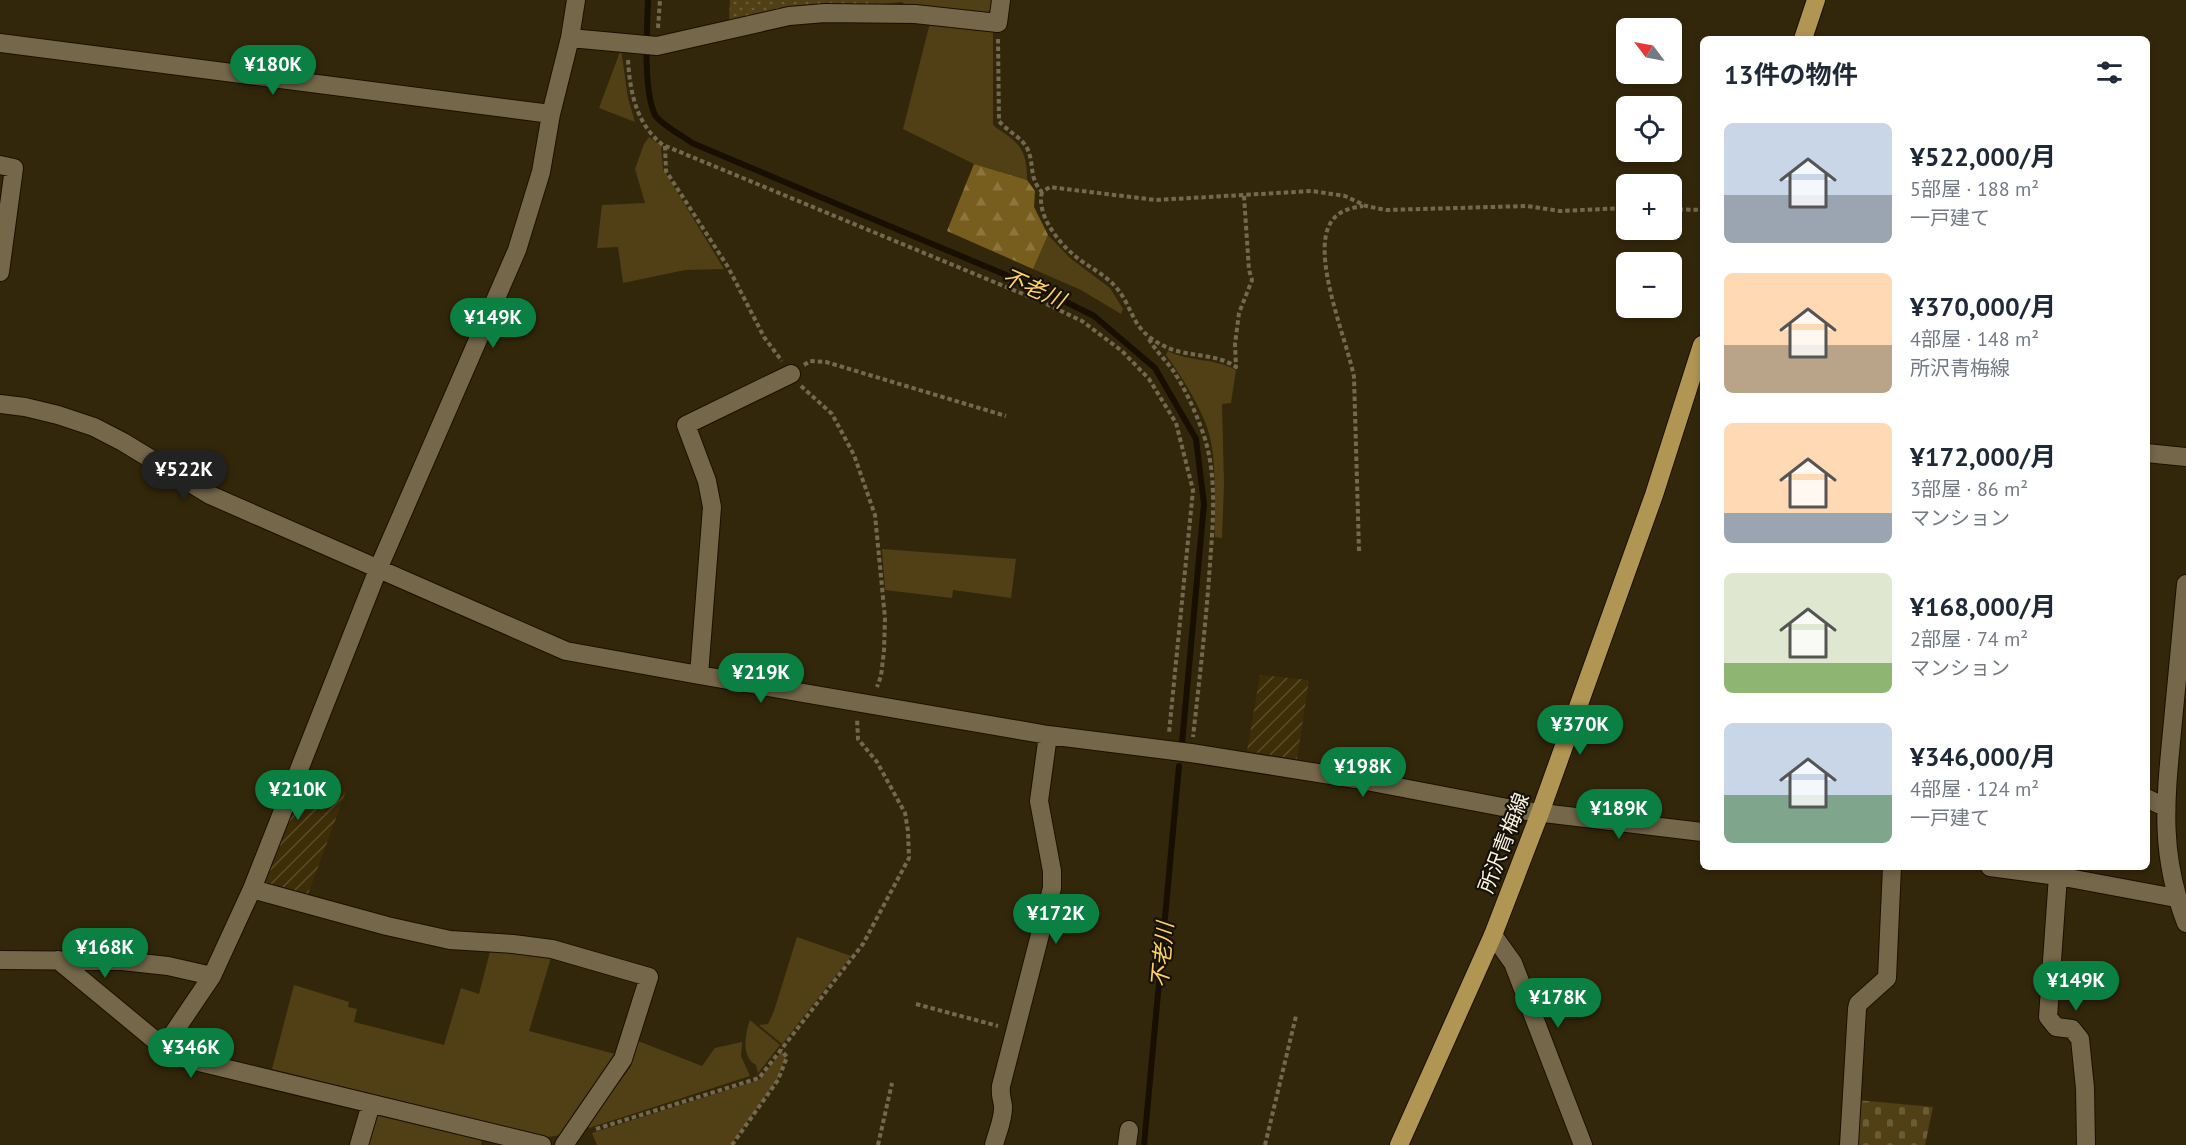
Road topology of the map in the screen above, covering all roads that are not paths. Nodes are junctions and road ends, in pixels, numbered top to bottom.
1 (576, 0) edge
2 (1001, 0) edge
3 (1816, 0) edge
4 (1804, 36) edge
5 (570, 38) junction
6 (0, 43) edge
7 (551, 114) junction
8 (0, 165) edge
9 (0, 272) edge
10 (1700, 352) edge
11 (791, 374) road end
12 (0, 404) edge
13 (2150, 454) edge
14 (2186, 458) edge
15 (379, 567) junction
16 (2186, 584) edge
17 (699, 675) junction
18 (1048, 735) junction
19 (2150, 800) edge
20 (2165, 807) junction
21 (1540, 813) junction
22 (1700, 832) edge
23 (1892, 870) edge
24 (2013, 870) edge
25 (2058, 876) junction
26 (252, 889) junction
27 (2176, 898) junction
28 (2186, 923) edge
29 (1493, 935) junction
30 (0, 960) edge
31 (58, 960) junction
32 (212, 976) junction
33 (164, 1047) junction
34 (371, 1104) junction
35 (567, 1141) edge
36 (359, 1145) edge
37 (542, 1145) edge
38 (994, 1145) edge
39 (1399, 1145) edge
40 (1583, 1145) edge
41 (1849, 1145) edge
42 (2086, 1145) edge

1 - 5 street
2 - 5 street
3 - 4 main road
5 - 7 street
6 - 7 street
7 - 15 street
8 - 9 street
10 - 21 main road, 所沢青梅線
11 - 17 street
12 - 15 street
13 - 14 street
15 - 17 street
15 - 26 street
16 - 20 street
17 - 18 street
18 - 21 street
18 - 38 street
19 - 20 street
20 - 27 street
21 - 22 street
21 - 29 main road, 所沢青梅線
23 - 41 street
24 - 25 street
25 - 27 street
25 - 42 street
26 - 32 street
26 - 35 street
27 - 28 street
29 - 39 main road, 所沢青梅線
29 - 40 street
30 - 31 street
31 - 32 street
31 - 33 street
32 - 33 street
33 - 34 street
34 - 36 street
34 - 37 street

